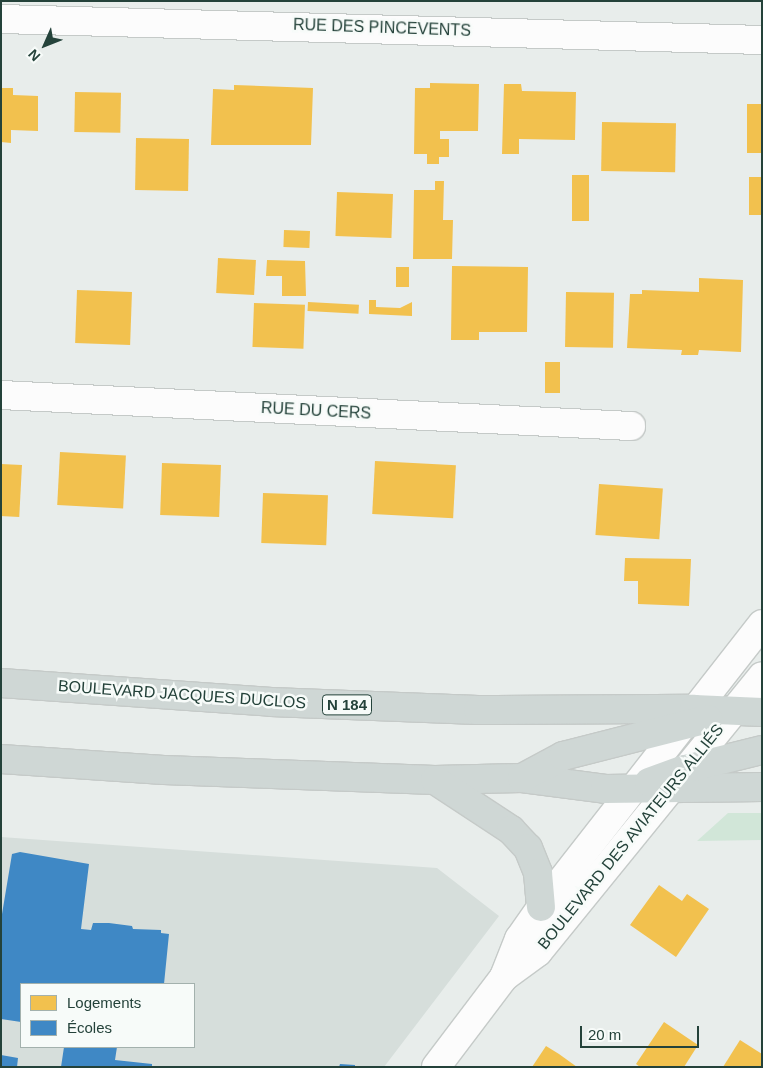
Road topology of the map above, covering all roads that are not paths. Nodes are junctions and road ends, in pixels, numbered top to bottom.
1 (188, 12) edge
2 (1, 19) edge
3 (762, 40) edge
4 (1, 395) edge
5 (631, 426) dead end
6 (762, 624) edge
7 (762, 676) edge
8 (1, 683) edge
9 (733, 712) junction
10 (762, 712) edge
11 (687, 717) junction
12 (762, 750) edge
13 (1, 759) edge
14 (685, 769) junction
15 (522, 778) junction
16 (435, 780) junction
17 (762, 787) edge
18 (631, 789) junction
19 (667, 790) junction
20 (541, 907) junction
21 (504, 978) junction
22 (436, 1067) edge

1 - 2 street, RUE DES PINCEVENTS
1 - 3 street, RUE DES PINCEVENTS
4 - 5 street, RUE DU CERS
6 - 11 street, BOULEVARD DES AVIATEURS ALLIÉS
7 - 9 street, BOULEVARD DES AVIATEURS ALLIÉS
8 - 11 main road, BOULEVARD JACQUES DUCLOS / N 184
9 - 10 main road, N 184
9 - 11 main road, N 184
9 - 14 street, BOULEVARD DES AVIATEURS ALLIÉS
11 - 15 main road, N 184
11 - 18 street, BOULEVARD DES AVIATEURS ALLIÉS
12 - 14 main road, N 184
13 - 16 main road, N 184
14 - 18 main road, N 184
14 - 19 street, BOULEVARD DES AVIATEURS ALLIÉS
15 - 16 main road, N 184
15 - 18 main road, N 184
16 - 20 main road
17 - 19 main road, N 184
18 - 19 main road, N 184
18 - 20 street, BOULEVARD DES AVIATEURS ALLIÉS
19 - 21 street, BOULEVARD DES AVIATEURS ALLIÉS
20 - 21 street, BOULEVARD DES AVIATEURS ALLIÉS
21 - 22 street, BOULEVARD DES AVIATEURS ALLIÉS

